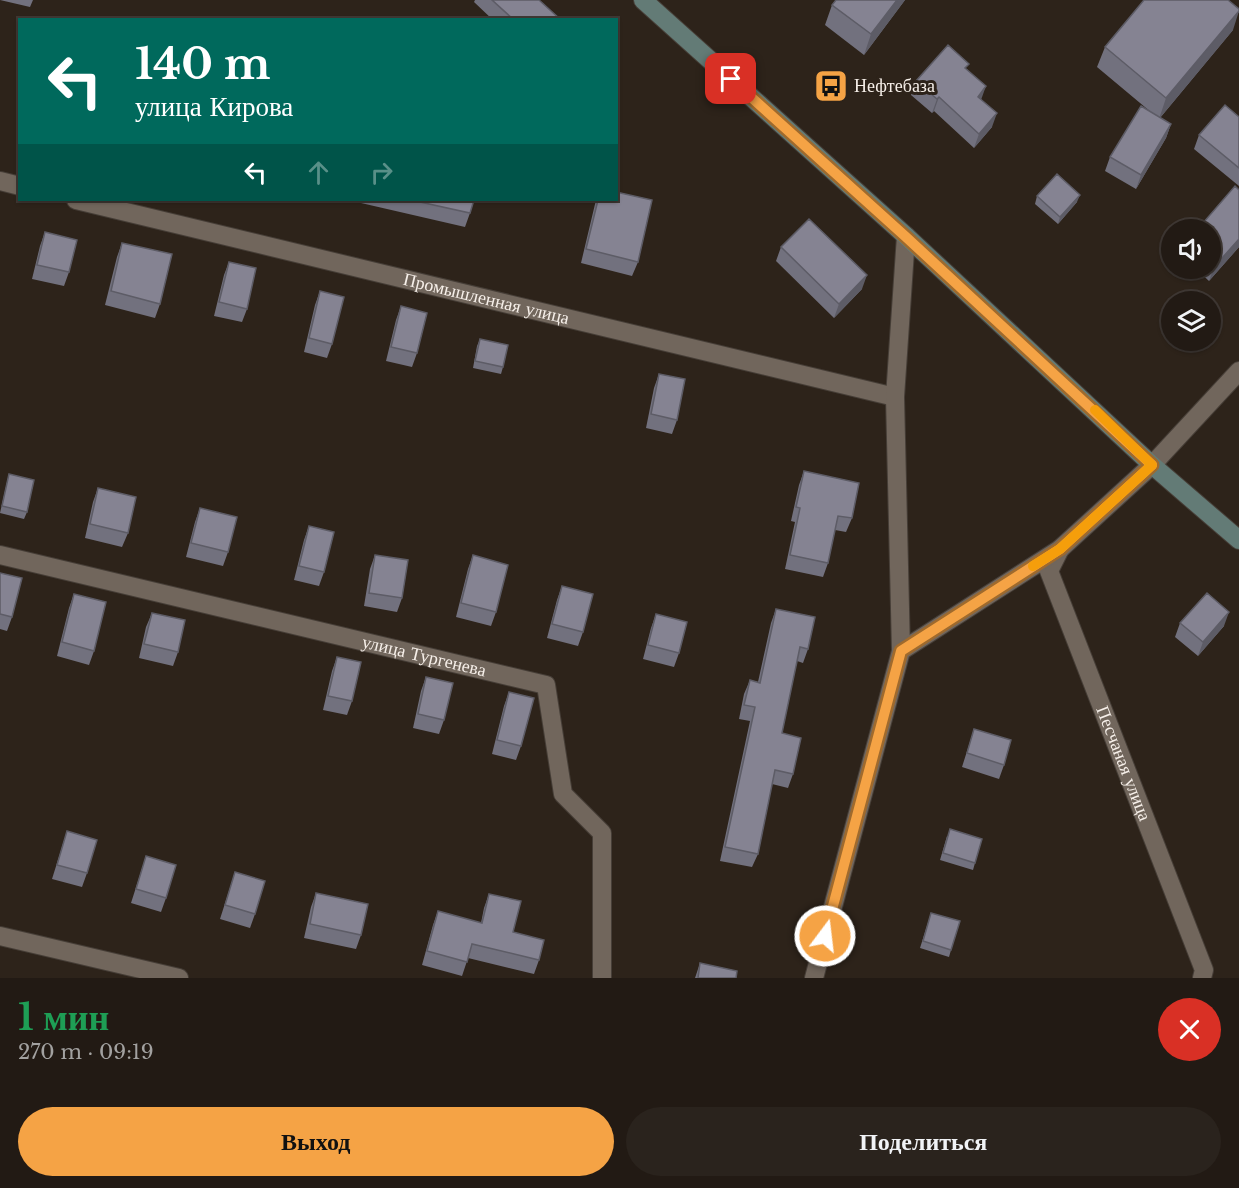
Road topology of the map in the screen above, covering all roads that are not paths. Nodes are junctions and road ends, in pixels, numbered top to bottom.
1 (643, 0) edge
2 (0, 181) edge
3 (18, 186) edge
4 (80, 201) edge
5 (906, 237) junction
6 (1239, 371) edge
7 (895, 397) junction
8 (1152, 465) junction
9 (1239, 540) edge
10 (1060, 549) junction
11 (0, 555) edge
12 (901, 651) junction
13 (0, 936) edge
14 (179, 978) edge
15 (602, 978) edge
16 (814, 978) edge
17 (1202, 978) edge

1 - 5 main road
2 - 3 street
4 - 7 street, Промышленная улица
5 - 7 street
5 - 8 main road
6 - 8 street
7 - 12 street
8 - 9 main road
8 - 10 street
10 - 12 street
10 - 17 street, Песчаная улица
11 - 15 street, улица Тургенева
12 - 16 street
13 - 14 street

